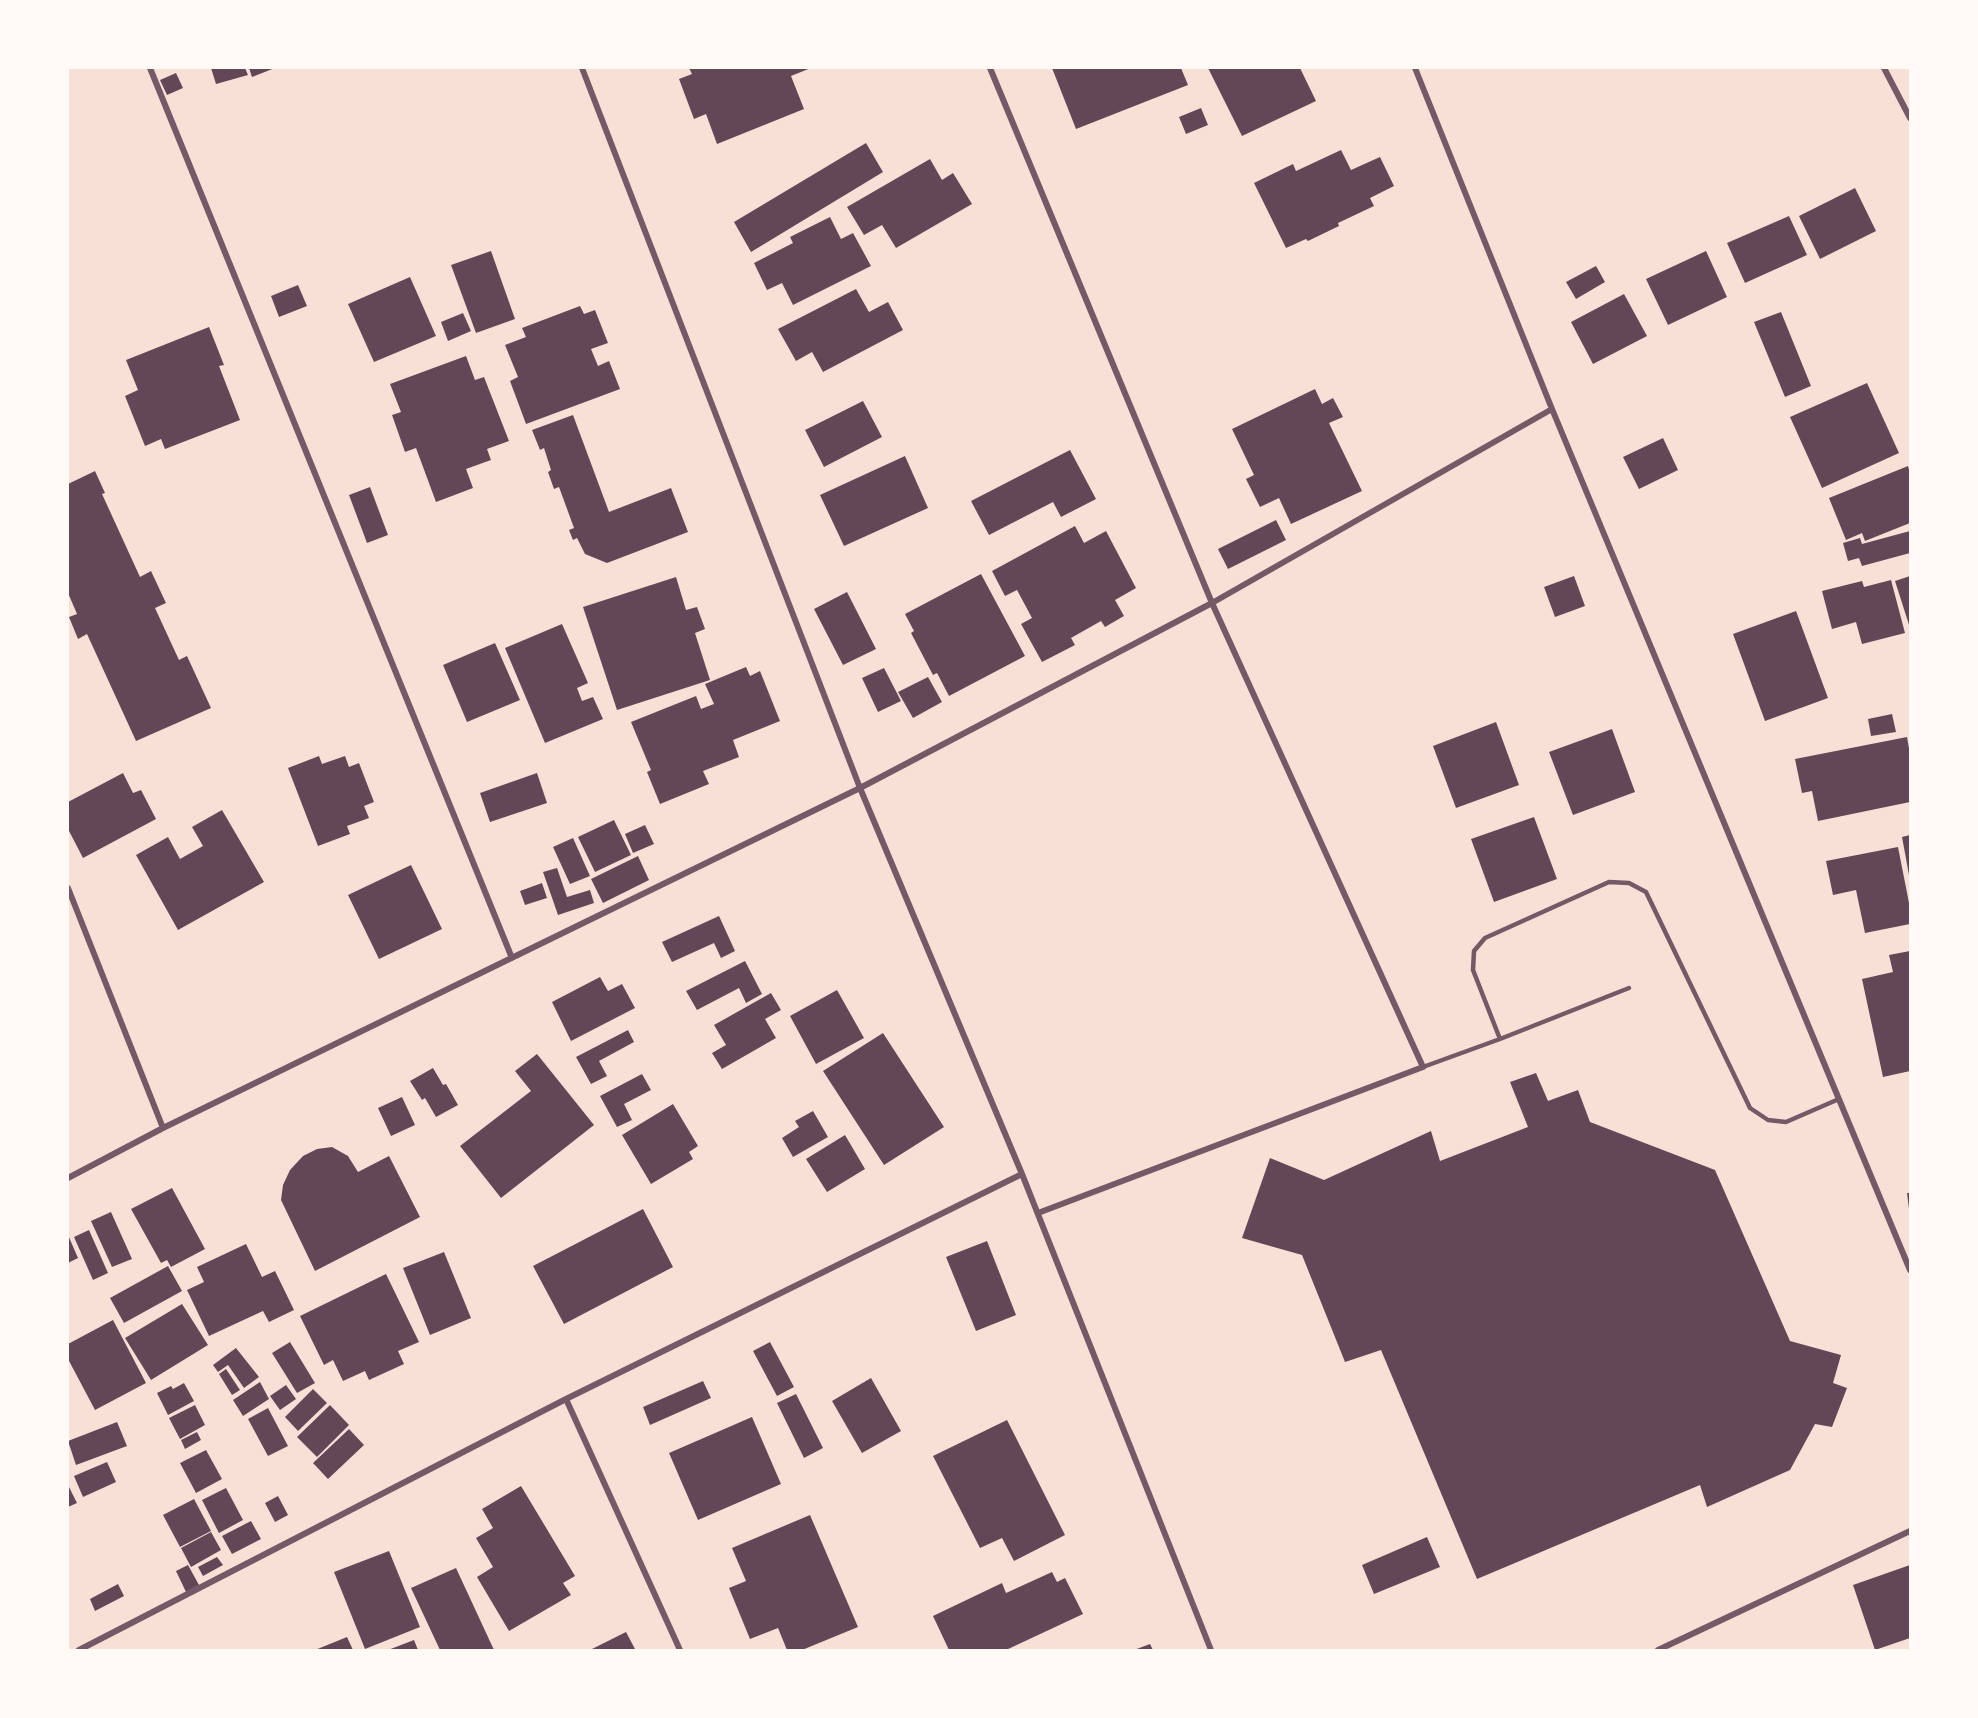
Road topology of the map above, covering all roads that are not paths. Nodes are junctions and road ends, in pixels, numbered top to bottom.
1 (150, 68) edge
2 (582, 68) edge
3 (990, 68) edge
4 (1415, 68) edge
5 (1884, 68) edge
6 (1911, 118) edge
7 (1552, 409) junction
8 (1212, 603) junction
9 (860, 788) junction
10 (68, 888) edge
11 (512, 958) junction
12 (1629, 988) dead end
13 (1500, 1039) junction
14 (1423, 1067) junction
15 (1839, 1099) junction
16 (163, 1128) junction
17 (1022, 1174) junction
18 (68, 1178) edge
19 (1038, 1213) junction
20 (1911, 1270) edge
21 (566, 1399) junction
22 (1911, 1531) edge
23 (79, 1650) edge
24 (680, 1650) edge
25 (1211, 1650) edge
26 (1658, 1650) edge

1 - 11 street
2 - 9 street
3 - 8 street
4 - 7 street
5 - 6 street
7 - 8 street
7 - 15 street
8 - 9 street
8 - 14 street
9 - 11 street
9 - 17 street
10 - 16 street
11 - 16 street
12 - 13 lane
13 - 14 lane
13 - 15 lane
14 - 19 street
15 - 20 street
16 - 18 street
17 - 19 street
17 - 21 street
19 - 25 street
21 - 23 street
21 - 24 street
22 - 26 street

